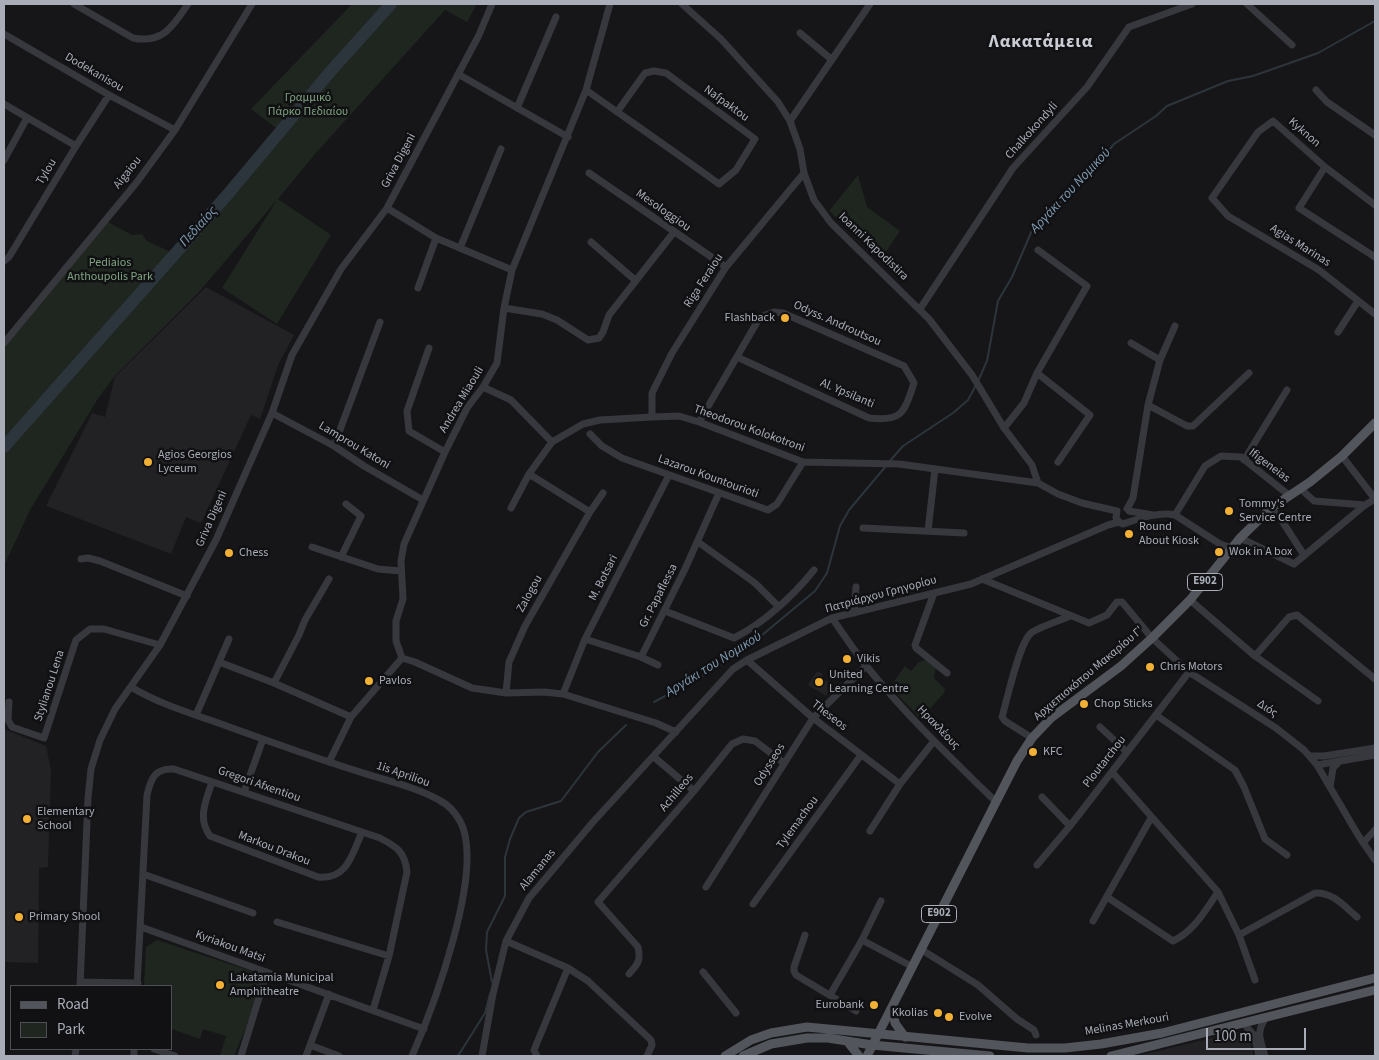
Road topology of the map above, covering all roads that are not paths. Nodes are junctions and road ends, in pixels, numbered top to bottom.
1 (74, 4) edge
2 (188, 4) edge
3 (252, 4) edge
4 (492, 4) edge
5 (610, 4) edge
6 (682, 4) edge
7 (870, 4) edge
8 (1192, 4) edge
9 (1248, 4) edge
10 (556, 17) dead end
11 (800, 33) dead end
12 (4, 34) edge
13 (1292, 46) dead end
14 (831, 58) junction
15 (458, 74) junction
16 (586, 90) junction
17 (1316, 90) dead end
18 (109, 95) junction
19 (4, 104) edge
20 (518, 108) junction
21 (617, 112) junction
22 (27, 118) junction
23 (790, 120) junction
24 (175, 130) junction
25 (1375, 135) edge
26 (568, 137) junction
27 (76, 146) junction
28 (501, 149) dead end
29 (4, 160) edge
30 (1325, 167) junction
31 (589, 173) dead end
32 (804, 173) junction
33 (1212, 198) joint
34 (1375, 205) edge
35 (388, 208) junction
36 (674, 232) junction
37 (436, 238) junction
38 (591, 242) dead end
39 (460, 248) junction
40 (1038, 250) dead end
41 (1375, 257) edge
42 (4, 261) edge
43 (726, 266) junction
44 (512, 270) junction
45 (635, 280) junction
46 (418, 288) dead end
47 (1358, 301) junction
48 (504, 308) junction
49 (920, 309) junction
50 (1375, 314) edge
51 (380, 322) dead end
52 (1175, 326) dead end
53 (1338, 332) dead end
54 (4, 343) edge
55 (1131, 343) dead end
56 (429, 348) dead end
57 (737, 357) junction
58 (1160, 360) junction
59 (904, 366) joint
60 (1037, 374) junction
61 (1249, 374) dead end
62 (483, 387) junction
63 (1287, 390) dead end
64 (1148, 405) junction
65 (272, 413) junction
66 (652, 417) junction
67 (700, 422) junction
68 (1375, 423) edge
69 (1004, 428) junction
70 (590, 434) dead end
71 (552, 442) junction
72 (334, 446) junction
73 (445, 452) junction
74 (1342, 456) junction
75 (1244, 460) junction
76 (803, 462) junction
77 (1058, 462) dead end
78 (935, 469) junction
79 (529, 474) junction
80 (669, 475) junction
81 (1038, 483) junction
82 (1300, 488) junction
83 (603, 493) dead end
84 (719, 493) junction
85 (1290, 496) junction
86 (1375, 499) edge
87 (422, 500) junction
88 (346, 504) dead end
89 (1365, 506) junction
90 (511, 508) dead end
91 (1271, 508) junction
92 (1128, 510) junction
93 (1117, 511) junction
94 (590, 512) junction
95 (1155, 515) junction
96 (1175, 515) junction
97 (1129, 521) junction
98 (1119, 522) junction
99 (863, 528) dead end
100 (928, 531) junction
101 (964, 533) dead end
102 (1240, 538) junction
103 (698, 542) junction
104 (312, 547) dead end
105 (1233, 548) junction
106 (1304, 555) junction
107 (341, 556) junction
108 (81, 559) dead end
109 (401, 570) junction
110 (814, 570) dead end
111 (329, 579) dead end
112 (982, 579) junction
113 (856, 587) dead end
114 (934, 592) junction
115 (188, 596) junction
116 (1190, 600) junction
117 (778, 606) junction
118 (665, 611) junction
119 (854, 613) junction
120 (1070, 616) junction
121 (832, 618) junction
122 (1152, 638) junction
123 (229, 639) dead end
124 (585, 639) junction
125 (160, 645) junction
126 (640, 656) junction
127 (1255, 656) junction
128 (402, 658) junction
129 (747, 660) junction
130 (219, 662) junction
131 (658, 665) dead end
132 (866, 666) junction
133 (947, 672) dead end
134 (1189, 672) junction
135 (1375, 679) edge
136 (274, 684) junction
137 (130, 686) junction
138 (506, 693) junction
139 (563, 694) junction
140 (1318, 701) dead end
141 (10, 702) dead end
142 (196, 715) junction
143 (1156, 715) junction
144 (351, 717) junction
145 (813, 718) junction
146 (1100, 727) dead end
147 (676, 732) junction
148 (1032, 738) junction
149 (263, 739) junction
150 (934, 741) junction
151 (1375, 748) edge
152 (1127, 752) junction
153 (861, 754) junction
154 (1375, 755) edge
155 (1310, 756) junction
156 (654, 757) junction
157 (1340, 761) junction
158 (329, 762) junction
159 (784, 763) junction
160 (1317, 765) junction
161 (1112, 772) junction
162 (212, 782) junction
163 (900, 784) junction
164 (1330, 787) junction
165 (694, 791) junction
166 (244, 792) junction
167 (1042, 797) dead end
168 (996, 802) junction
169 (1152, 818) junction
170 (1070, 826) junction
171 (1375, 830) edge
172 (362, 832) junction
173 (870, 832) dead end
174 (1363, 843) junction
175 (1287, 855) dead end
176 (1375, 860) edge
177 (1036, 865) dead end
178 (143, 874) junction
179 (706, 887) dead end
180 (1218, 892) junction
181 (1107, 897) junction
182 (881, 901) dead end
183 (753, 904) dead end
184 (252, 913) dead end
185 (1357, 917) dead end
186 (1093, 921) dead end
187 (277, 922) dead end
188 (141, 927) junction
189 (805, 935) dead end
190 (1239, 935) junction
191 (862, 940) junction
192 (506, 941) junction
193 (922, 950) junction
194 (388, 956) junction
195 (913, 967) junction
196 (568, 968) junction
197 (267, 972) junction
198 (703, 972) dead end
199 (628, 974) dead end
200 (1375, 978) edge
201 (1256, 980) dead end
202 (80, 984) edge
203 (137, 985) edge
204 (1375, 990) edge
205 (329, 994) junction
206 (830, 995) junction
207 (893, 1004) junction
208 (373, 1010) junction
209 (856, 1011) dead end
210 (736, 1013) dead end
211 (1266, 1018) junction
212 (1243, 1023) junction
213 (424, 1029) junction
214 (878, 1034) junction
215 (1036, 1035) dead end
216 (905, 1037) junction
217 (847, 1041) junction
218 (310, 1045) junction
219 (872, 1045) junction
220 (157, 1050) edge
221 (175, 1056) edge
222 (241, 1056) edge
223 (306, 1056) edge
224 (338, 1056) edge
225 (412, 1056) edge
226 (482, 1056) edge
227 (536, 1056) edge
228 (647, 1056) edge
229 (725, 1056) edge
230 (743, 1056) edge
231 (859, 1056) edge
232 (867, 1056) edge
233 (990, 1056) edge
234 (1111, 1056) edge
235 (1259, 1056) edge
236 (1265, 1056) edge

1 - 2 street
3 - 24 street, Aigaiou
4 - 15 street, Griva Digeni
5 - 16 street, Andrea Miaouli
6 - 23 street, Ioanni Kapodistira
7 - 14 street
8 - 49 street, Chalkokondyli
9 - 13 street
10 - 20 street
11 - 14 street
12 - 18 street, Dodekanisou
14 - 23 street
15 - 20 street
15 - 35 street, Griva Digeni
16 - 21 street, Nafpaktou
16 - 26 street, Andrea Miaouli
17 - 25 street
18 - 24 street, Dodekanisou
18 - 27 street, Tylou
19 - 22 street
20 - 26 street
21 - 21 street, Nafpaktou
22 - 27 street
22 - 29 street
23 - 32 street, Ioanni Kapodistira
24 - 54 street, Aigaiou
26 - 44 street, Andrea Miaouli
27 - 42 street, Tylou
28 - 39 street
30 - 33 street, Kyknon
30 - 34 street, Kyknon
30 - 41 street
31 - 36 street, Mesologgiou
32 - 43 street, Riga Feraiou
32 - 49 street, Ioanni Kapodistira
33 - 47 street, Agias Marinas
35 - 37 street
35 - 65 street, Griva Digeni
36 - 43 street, Mesologgiou
36 - 45 street
37 - 39 street
37 - 46 street
38 - 45 street
39 - 44 street
40 - 60 street
43 - 66 street, Riga Feraiou
44 - 48 street, Andrea Miaouli
45 - 48 street
47 - 50 street, Agias Marinas
47 - 53 street
48 - 62 street, Andrea Miaouli
49 - 69 street, Ioanni Kapodistira
51 - 72 street
52 - 58 street
55 - 58 street
56 - 73 street
57 - 59 street, Odyss. Androutsou
57 - 59 street, Al. Ypsilanti
57 - 67 street, Odyss. Androutsou
58 - 64 street
60 - 69 street
60 - 77 street
61 - 64 street
62 - 71 street
62 - 73 street, Andrea Miaouli
63 - 75 street
64 - 92 street
65 - 72 street, Lamprou Katoni
65 - 115 street, Griva Digeni
66 - 67 street, Theodorou Kolokotroni
66 - 71 street, Theodorou Kolokotroni
67 - 76 street, Theodorou Kolokotroni
68 - 74 main road, Αρχιεπισκόπου Μακαρίου Γ' / E902
69 - 81 street, Ioanni Kapodistira
70 - 80 street, Lazarou Kountourioti
71 - 79 street
72 - 87 street, Lamprou Katoni
73 - 87 street, Andrea Miaouli
74 - 82 main road, Αρχιεπισκόπου Μακαρίου Γ' / E902
74 - 86 street
75 - 85 street, Ifigeneias
75 - 96 street, Ifigeneias
76 - 78 street, Theodorou Kolokotroni
76 - 84 street, Lazarou Kountourioti
78 - 81 street, Theodorou Kolokotroni
78 - 100 street
79 - 90 street
79 - 94 street
80 - 84 street, Lazarou Kountourioti
80 - 124 street, M. Botsari
81 - 93 street, Theodorou Kolokotroni
82 - 85 main road, Αρχιεπισκόπου Μακαρίου Γ' / E902
82 - 89 street
83 - 94 street, Zalogou
84 - 103 street, Gr. Papaflessa
85 - 91 main road, Αρχιεπισκόπου Μακαρίου Γ' / E902
86 - 89 street
87 - 109 street, Andrea Miaouli
88 - 107 street
89 - 106 street
91 - 102 main road, Αρχιεπισκόπου Μακαρίου Γ' / E902
91 - 106 street
92 - 93 street
92 - 95 street
92 - 97 street
93 - 98 street
94 - 138 street, Zalogou
95 - 96 street
95 - 97 street
96 - 105 street
97 - 98 street
98 - 112 street, Πατριάρχου Γρηγορίου
99 - 100 street
100 - 101 street
102 - 105 main road, Αρχιεπισκόπου Μακαρίου Γ' / E902
102 - 106 street
103 - 117 street
103 - 118 street, Gr. Papaflessa
104 - 107 street
105 - 116 main road, Αρχιεπισκόπου Μακαρίου Γ' / E902
107 - 109 street
108 - 115 street
109 - 128 street, Andrea Miaouli
110 - 117 street
111 - 136 street
112 - 114 street, Πατριάρχου Γρηγορίου
112 - 120 street
113 - 119 street
114 - 119 street, Πατριάρχου Γρηγορίου
114 - 133 street
115 - 125 street, Griva Digeni
116 - 122 main road, Αρχιεπισκόπου Μακαρίου Γ' / E902
116 - 127 street
117 - 118 street
118 - 126 street, Gr. Papaflessa
119 - 121 street, Πατριάρχου Γρηγορίου
120 - 122 street, Διός
120 - 148 street
121 - 129 street, Πατριάρχου Γρηγορίου
121 - 132 street, Ηρακλέους
122 - 134 street, Διός
122 - 148 main road, Αρχιεπισκόπου Μακαρίου Γ' / E902
123 - 130 street
124 - 126 street
124 - 139 street, M. Botsari
125 - 137 street, Griva Digeni
125 - 141 street, Stylianou Lena
126 - 131 street
127 - 135 street
127 - 140 street
128 - 138 street
128 - 144 street
129 - 145 street, Theseos
129 - 147 street, Πατριάρχου Γρηγορίου
130 - 136 street
130 - 142 street
132 - 145 street, Odysseos
132 - 150 street, Ηρακλέους
134 - 143 street, Ploutarchou
134 - 155 street, Διός
136 - 144 street
137 - 142 street, 1is Apriliou
137 - 202 street, Griva Digeni
138 - 139 street
139 - 147 street
142 - 149 street, 1is Apriliou
143 - 152 street, Ploutarchou
143 - 175 street
144 - 158 street
145 - 153 street, Theseos
145 - 159 street, Odysseos
146 - 152 street
147 - 156 street, Alamanas
148 - 168 main road, Αρχιεπισκόπου Μακαρίου Γ' / E902
149 - 158 street, 1is Apriliou
149 - 166 street
150 - 163 street
150 - 168 street, Ηρακλέους
151 - 155 street
152 - 161 street, Ploutarchou
153 - 163 street, Theseos
153 - 183 street, Tylemachou
154 - 157 street
155 - 160 street, Διός
156 - 165 street
156 - 192 street, Alamanas
157 - 160 street
157 - 164 street
158 - 213 street, 1is Apriliou
159 - 165 street, Achilleos
159 - 179 street, Odysseos
160 - 164 street, Διός
161 - 169 street
161 - 170 street, Ploutarchou
162 - 166 street, Gregori Afxentiou
162 - 172 street, Markou Drakou
162 - 178 street, Gregori Afxentiou
163 - 173 street
164 - 174 street, Διός
165 - 199 street, Achilleos
166 - 172 street, Gregori Afxentiou
167 - 170 street
168 - 193 main road, Αρχιεπισκόπου Μακαρίου Γ' / E902
169 - 180 street
169 - 181 street
170 - 177 street, Ploutarchou
171 - 174 street
172 - 194 street, Gregori Afxentiou
174 - 176 street, Διός
178 - 184 street
178 - 188 street, Gregori Afxentiou
180 - 181 street
180 - 190 street
181 - 186 street
182 - 191 street
185 - 190 street
187 - 194 street
188 - 197 street, Kyriakou Matsi
188 - 203 street, Gregori Afxentiou
189 - 206 street
190 - 201 street
191 - 195 street
191 - 206 street
192 - 196 street
192 - 226 street, Alamanas
193 - 195 main road, Αρχιεπισκόπου Μακαρίου Γ' / E902
193 - 215 street
194 - 208 street, Gregori Afxentiou
195 - 207 main road, Αρχιεπισκόπου Μακαρίου Γ' / E902
196 - 227 street
196 - 228 street
197 - 205 street, Kyriakou Matsi
197 - 222 street
198 - 210 street
200 - 216 main road, Melinas Merkouri
202 - 203 street
204 - 211 main road, Melinas Merkouri
205 - 208 street, Kyriakou Matsi
205 - 218 street
206 - 209 street
207 - 214 main road, Αρχιεπισκόπου Μακαρίου Γ' / E902
207 - 216 main road
208 - 213 street, Kyriakou Matsi
211 - 212 main road, Melinas Merkouri
211 - 236 street
212 - 234 main road, Melinas Merkouri
212 - 235 street
213 - 225 street, 1is Apriliou
214 - 216 main road, Melinas Merkouri
214 - 219 main road, Αρχιεπισκόπου Μακαρίου Γ' / E902
214 - 229 main road, Melinas Merkouri
217 - 219 main road
217 - 230 main road
217 - 231 main road
218 - 223 street
218 - 224 street
219 - 232 main road, Αρχιεπισκόπου Μακαρίου Γ' / E902
219 - 233 main road
220 - 221 street

